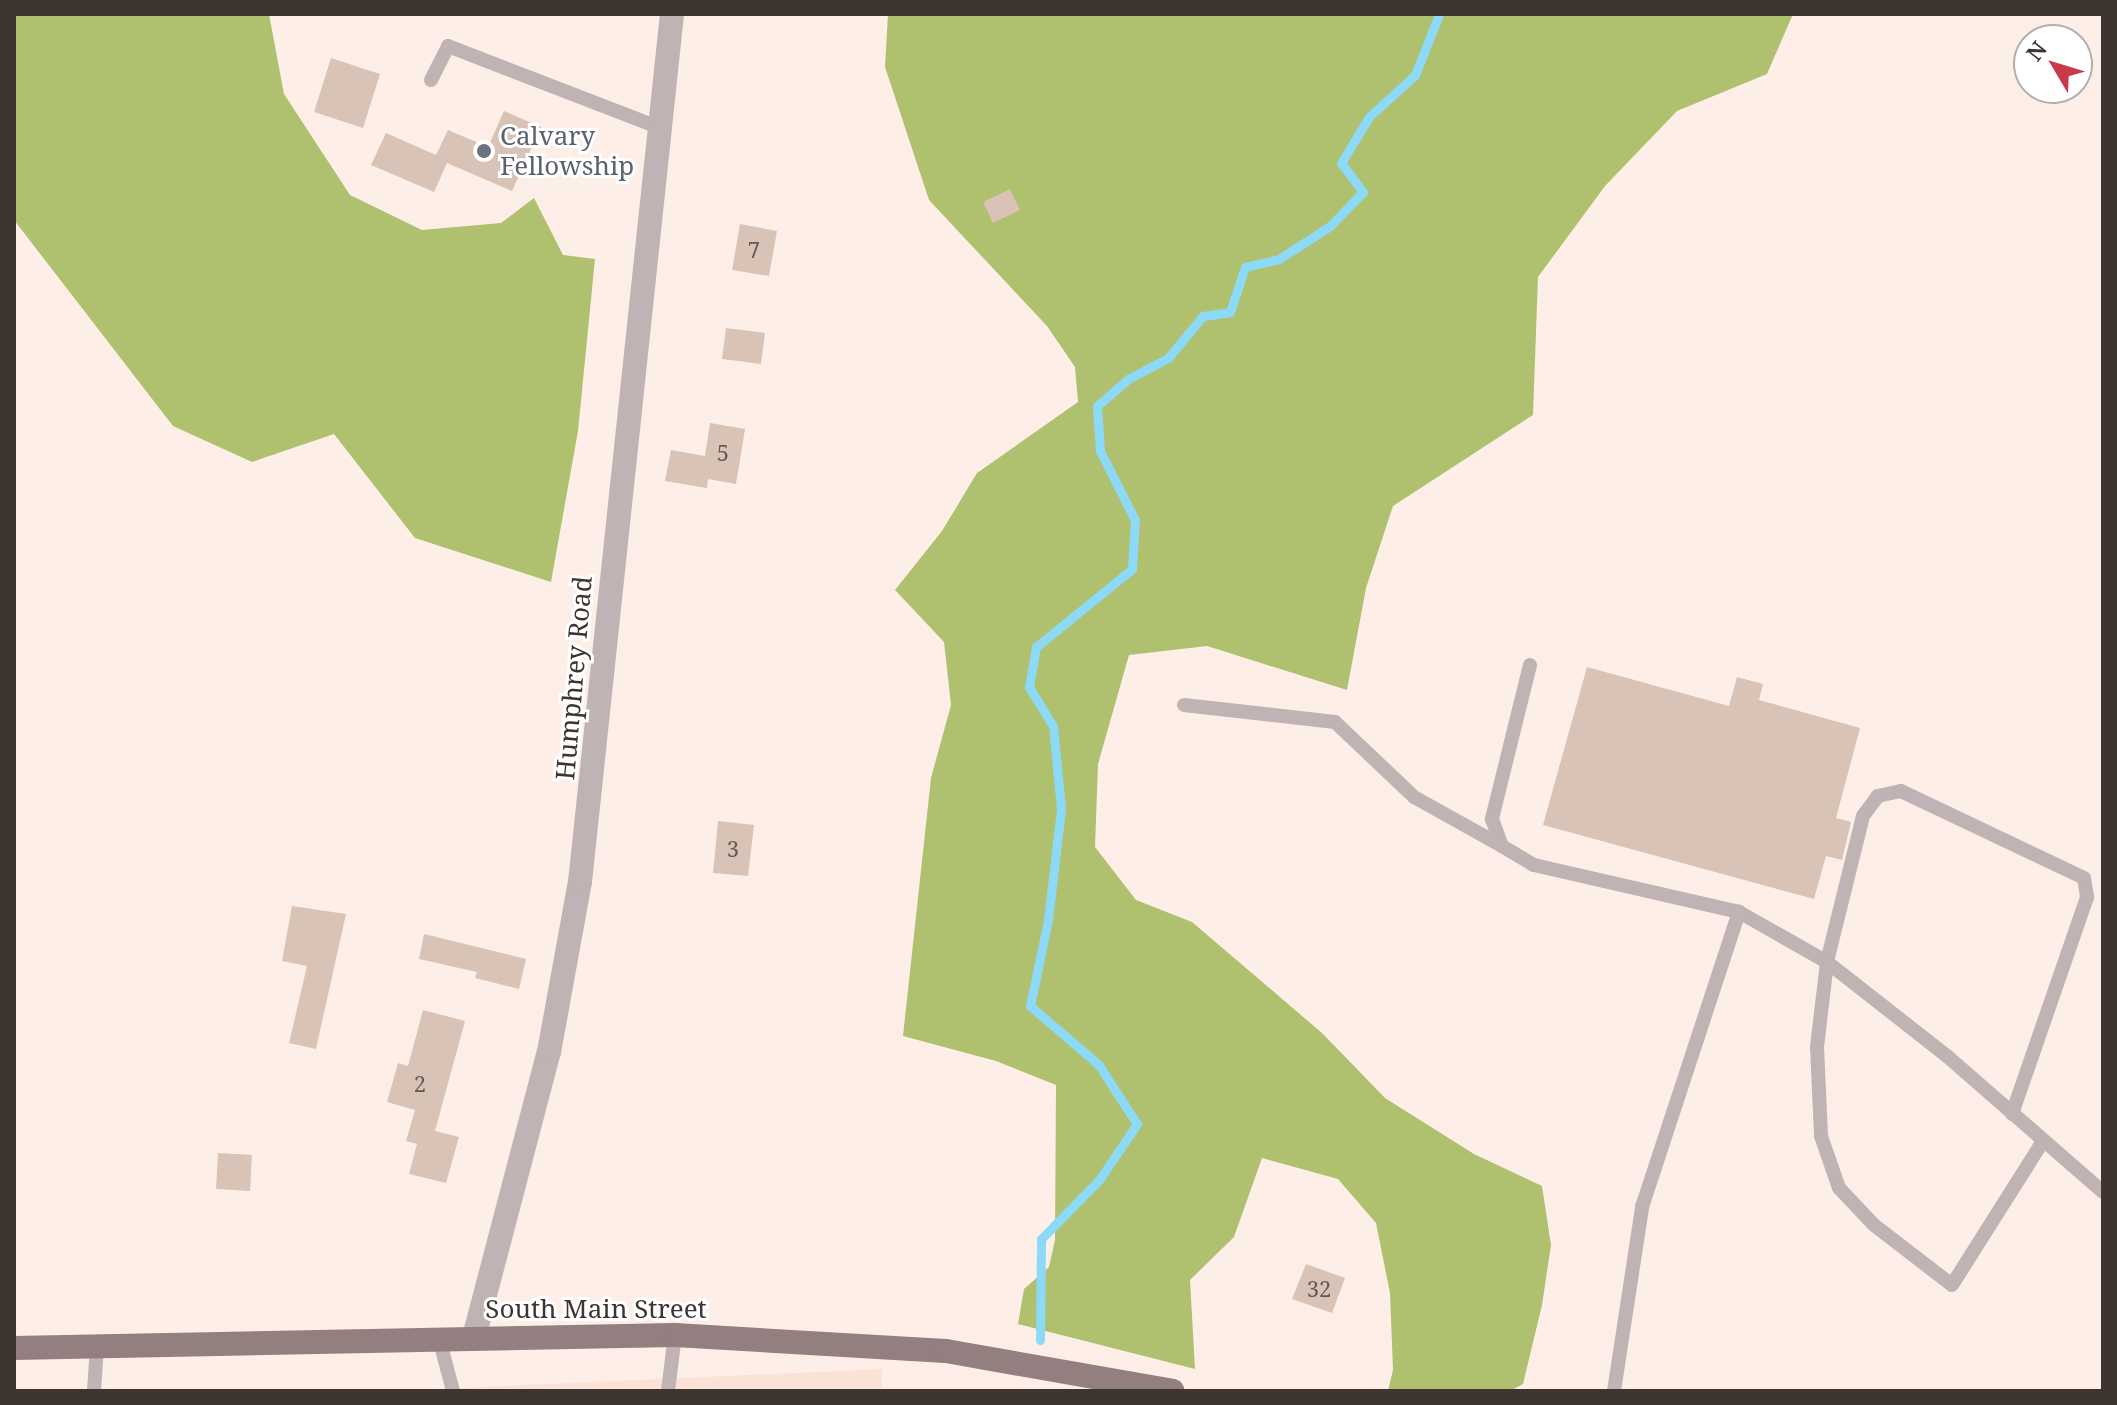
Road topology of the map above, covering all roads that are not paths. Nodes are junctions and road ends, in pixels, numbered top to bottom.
1 (672, 14) edge
2 (431, 80) dead end
3 (660, 128) junction
4 (1530, 665) dead end
5 (1184, 705) dead end
6 (1502, 846) junction
7 (1739, 912) junction
8 (1827, 962) junction
9 (2012, 1114) junction
10 (2043, 1141) junction
11 (2103, 1192) edge
12 (675, 1335) junction
13 (474, 1337) junction
14 (439, 1338) junction
15 (97, 1346) junction
16 (14, 1348) edge
17 (94, 1391) edge
18 (453, 1391) edge
19 (668, 1391) edge
20 (1173, 1391) edge
21 (1614, 1391) edge

1 - 3 street, Humphrey Road
2 - 3 lane
3 - 13 street, Humphrey Road
4 - 6 lane
5 - 6 lane
6 - 7 lane
7 - 8 lane
7 - 21 lane
8 - 9 lane
8 - 9 lane
8 - 10 lane
9 - 10 lane
10 - 11 lane
12 - 13 main road, South Main Street
12 - 19 lane
12 - 20 main road, South Main Street
13 - 14 main road, South Main Street
14 - 15 main road, South Main Street
14 - 18 lane
15 - 16 main road, South Main Street
15 - 17 lane

